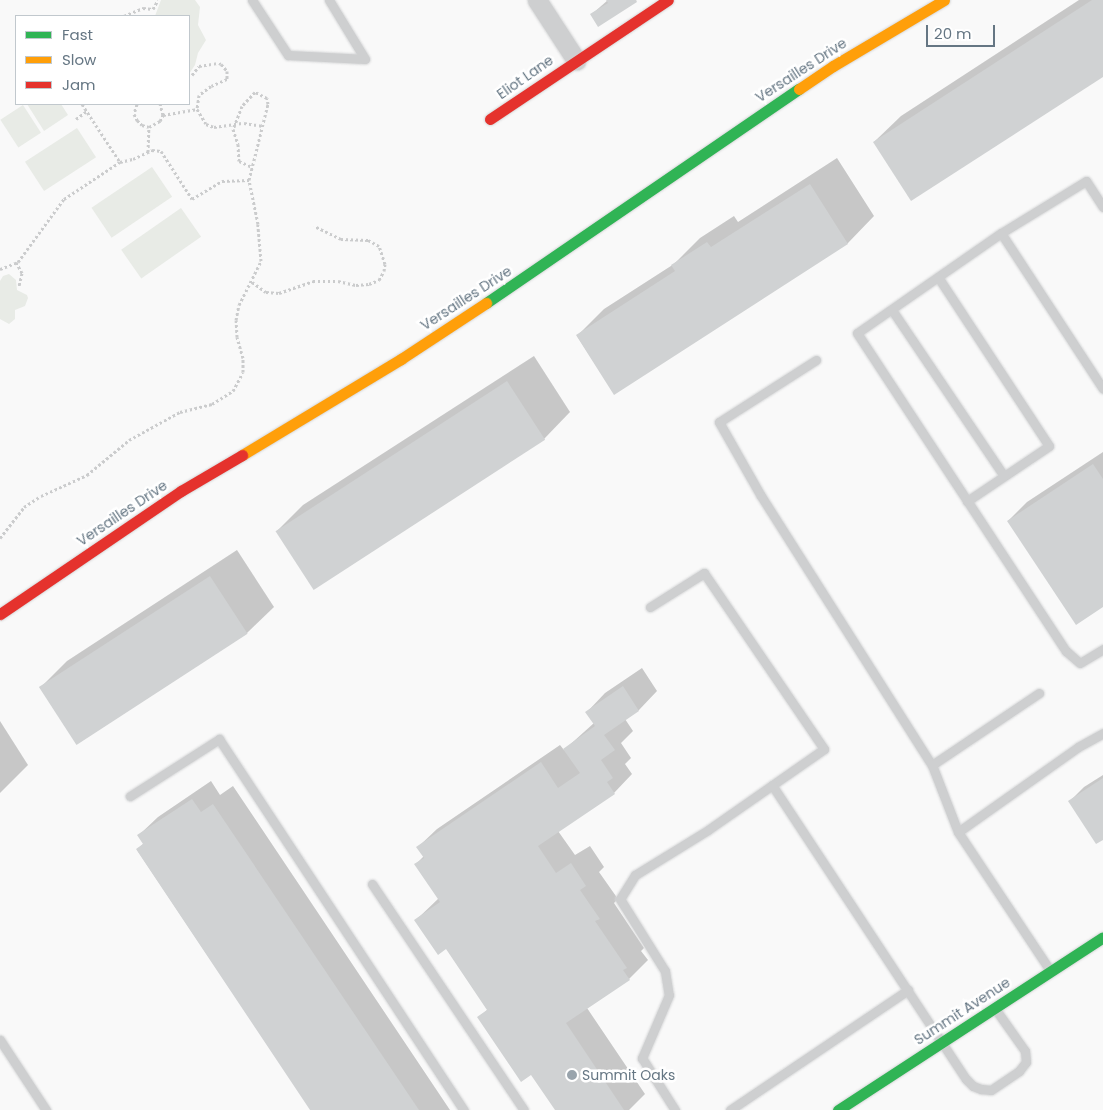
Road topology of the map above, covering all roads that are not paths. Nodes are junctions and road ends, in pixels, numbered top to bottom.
1 (252, 0) edge
2 (329, 0) edge
3 (537, 0) edge
4 (668, 0) edge
5 (944, 0) edge
6 (576, 60) junction
7 (490, 119) dead end
8 (1103, 207) edge
9 (1001, 234) junction
10 (938, 277) junction
11 (892, 310) junction
12 (816, 360) dead end
13 (1103, 390) edge
14 (1004, 476) junction
15 (967, 500) junction
16 (650, 607) dead end
17 (0, 614) edge
18 (1103, 649) edge
19 (1039, 693) dead end
20 (1103, 733) edge
21 (932, 765) junction
22 (772, 785) junction
23 (130, 796) dead end
24 (958, 832) junction
25 (372, 884) dead end
26 (1103, 937) edge
27 (1051, 971) junction
28 (908, 990) junction
29 (994, 1008) junction
30 (0, 1040) edge
31 (942, 1042) junction
32 (46, 1110) edge
33 (464, 1110) edge
34 (524, 1110) edge
35 (675, 1110) edge
36 (730, 1110) edge
37 (838, 1110) edge

1 - 2 lane
3 - 6 street
4 - 6 street, Eliot Lane
5 - 17 street, Versailles Drive
6 - 7 street, Eliot Lane
8 - 9 lane
9 - 10 lane
9 - 13 lane
10 - 11 lane
10 - 14 lane
11 - 14 lane
11 - 15 lane
12 - 21 lane
14 - 15 lane
15 - 18 lane
16 - 22 lane
19 - 21 lane
20 - 24 lane
21 - 24 lane
22 - 28 lane
22 - 35 lane
23 - 33 lane
24 - 27 lane
25 - 34 lane
26 - 27 street, Summit Avenue
27 - 29 street, Summit Avenue
28 - 31 lane
28 - 36 lane
29 - 31 street, Summit Avenue
29 - 31 lane
30 - 32 lane
31 - 37 street, Summit Avenue

